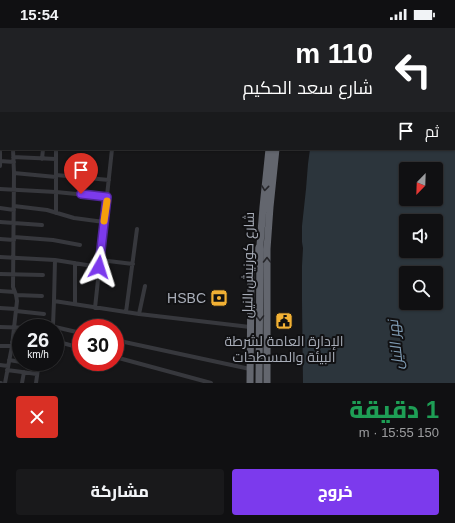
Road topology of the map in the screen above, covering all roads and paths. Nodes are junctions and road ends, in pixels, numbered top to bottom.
1 (0, 139) edge
2 (13, 150) edge
3 (43, 150) edge
4 (56, 150) edge
5 (112, 150) edge
6 (269, 150) edge
7 (276, 150) edge
8 (13, 157) junction
9 (42, 158) junction
10 (56, 159) junction
11 (0, 161) edge
12 (14, 162) junction
13 (0, 166) edge
14 (14, 173) junction
15 (56, 176) junction
16 (109, 180) junction
17 (0, 189) edge
18 (14, 190) junction
19 (56, 192) junction
20 (107, 197) junction
21 (0, 208) edge
22 (14, 208) junction
23 (56, 213) junction
24 (0, 222) edge
25 (104, 222) junction
26 (14, 223) junction
27 (42, 225) dead end
28 (137, 229) dead end
29 (14, 238) junction
30 (0, 239) edge
31 (80, 245) dead end
32 (260, 246) junction
33 (0, 256) edge
34 (14, 257) junction
35 (55, 260) junction
36 (100, 260) junction
37 (75, 263) junction
38 (132, 264) junction
39 (99, 267) junction
40 (0, 274) edge
41 (14, 274) junction
42 (43, 275) dead end
43 (145, 286) dead end
44 (0, 291) edge
45 (16, 293) junction
46 (42, 296) dead end
47 (54, 302) junction
48 (75, 304) junction
49 (0, 308) edge
50 (95, 308) junction
51 (16, 310) junction
52 (126, 312) junction
53 (44, 314) dead end
54 (139, 314) junction
55 (15, 319) edge
56 (0, 327) edge
57 (12, 327) edge
58 (250, 327) junction
59 (72, 331) edge
60 (124, 342) edge
61 (12, 344) joint
62 (0, 346) edge
63 (124, 359) edge
64 (9, 360) junction
65 (12, 360) edge
66 (0, 365) edge
67 (8, 368) junction
68 (250, 369) junction
69 (38, 371) edge
70 (24, 372) junction
71 (38, 374) junction
72 (251, 382) edge
73 (5, 383) edge
74 (22, 383) edge
75 (36, 383) edge
76 (211, 383) edge
77 (259, 383) edge
78 (266, 383) edge

1 - 11 street
2 - 8 street
3 - 9 street
4 - 10 street
5 - 16 street
6 -> 32 highway, شارع كورنيش النيل
78 -> 7 highway, شارع كورنيش النيل
8 - 9 street
8 - 12 street
9 - 10 street
10 - 15 street
11 - 12 street
11 - 13 street
12 - 14 street
14 - 15 street
14 - 18 street
15 - 16 street
15 - 19 street
16 - 20 street
17 - 18 street
18 - 19 street
18 - 22 street
19 - 20 street
19 - 23 street
20 - 25 street
21 - 22 street
22 - 23 street
22 - 26 street
23 - 25 street
24 - 26 street
25 - 36 street
26 - 27 street
26 - 29 street
28 - 38 street
29 - 30 street
29 - 31 street
29 - 34 street
32 - 58 highway
32 -> 77 highway, شارع كورنيش النيل
33 - 34 street
34 - 35 street
34 - 41 street
35 - 37 street
35 - 47 street
36 - 38 street
36 - 39 street
37 - 39 street
37 - 48 street
38 - 52 street
39 - 50 street
40 - 41 street
41 - 42 street
41 - 45 street
43 - 54 street
44 - 45 street
45 - 46 street
45 - 51 street
47 - 48 street
47 - 59 street
48 - 50 street
49 - 51 street
50 - 52 street
51 - 53 street
51 - 55 street
52 - 54 street
54 - 58 street
56 - 57 street
58 - 68 highway
60 - 68 street
61 - 62 street
61 - 64 street
63 - 76 street
64 - 65 street
64 - 67 street
66 - 67 street
67 - 70 street
67 - 73 street
68 - 72 highway
69 - 71 street
70 - 71 street
70 - 74 street
71 - 75 street

